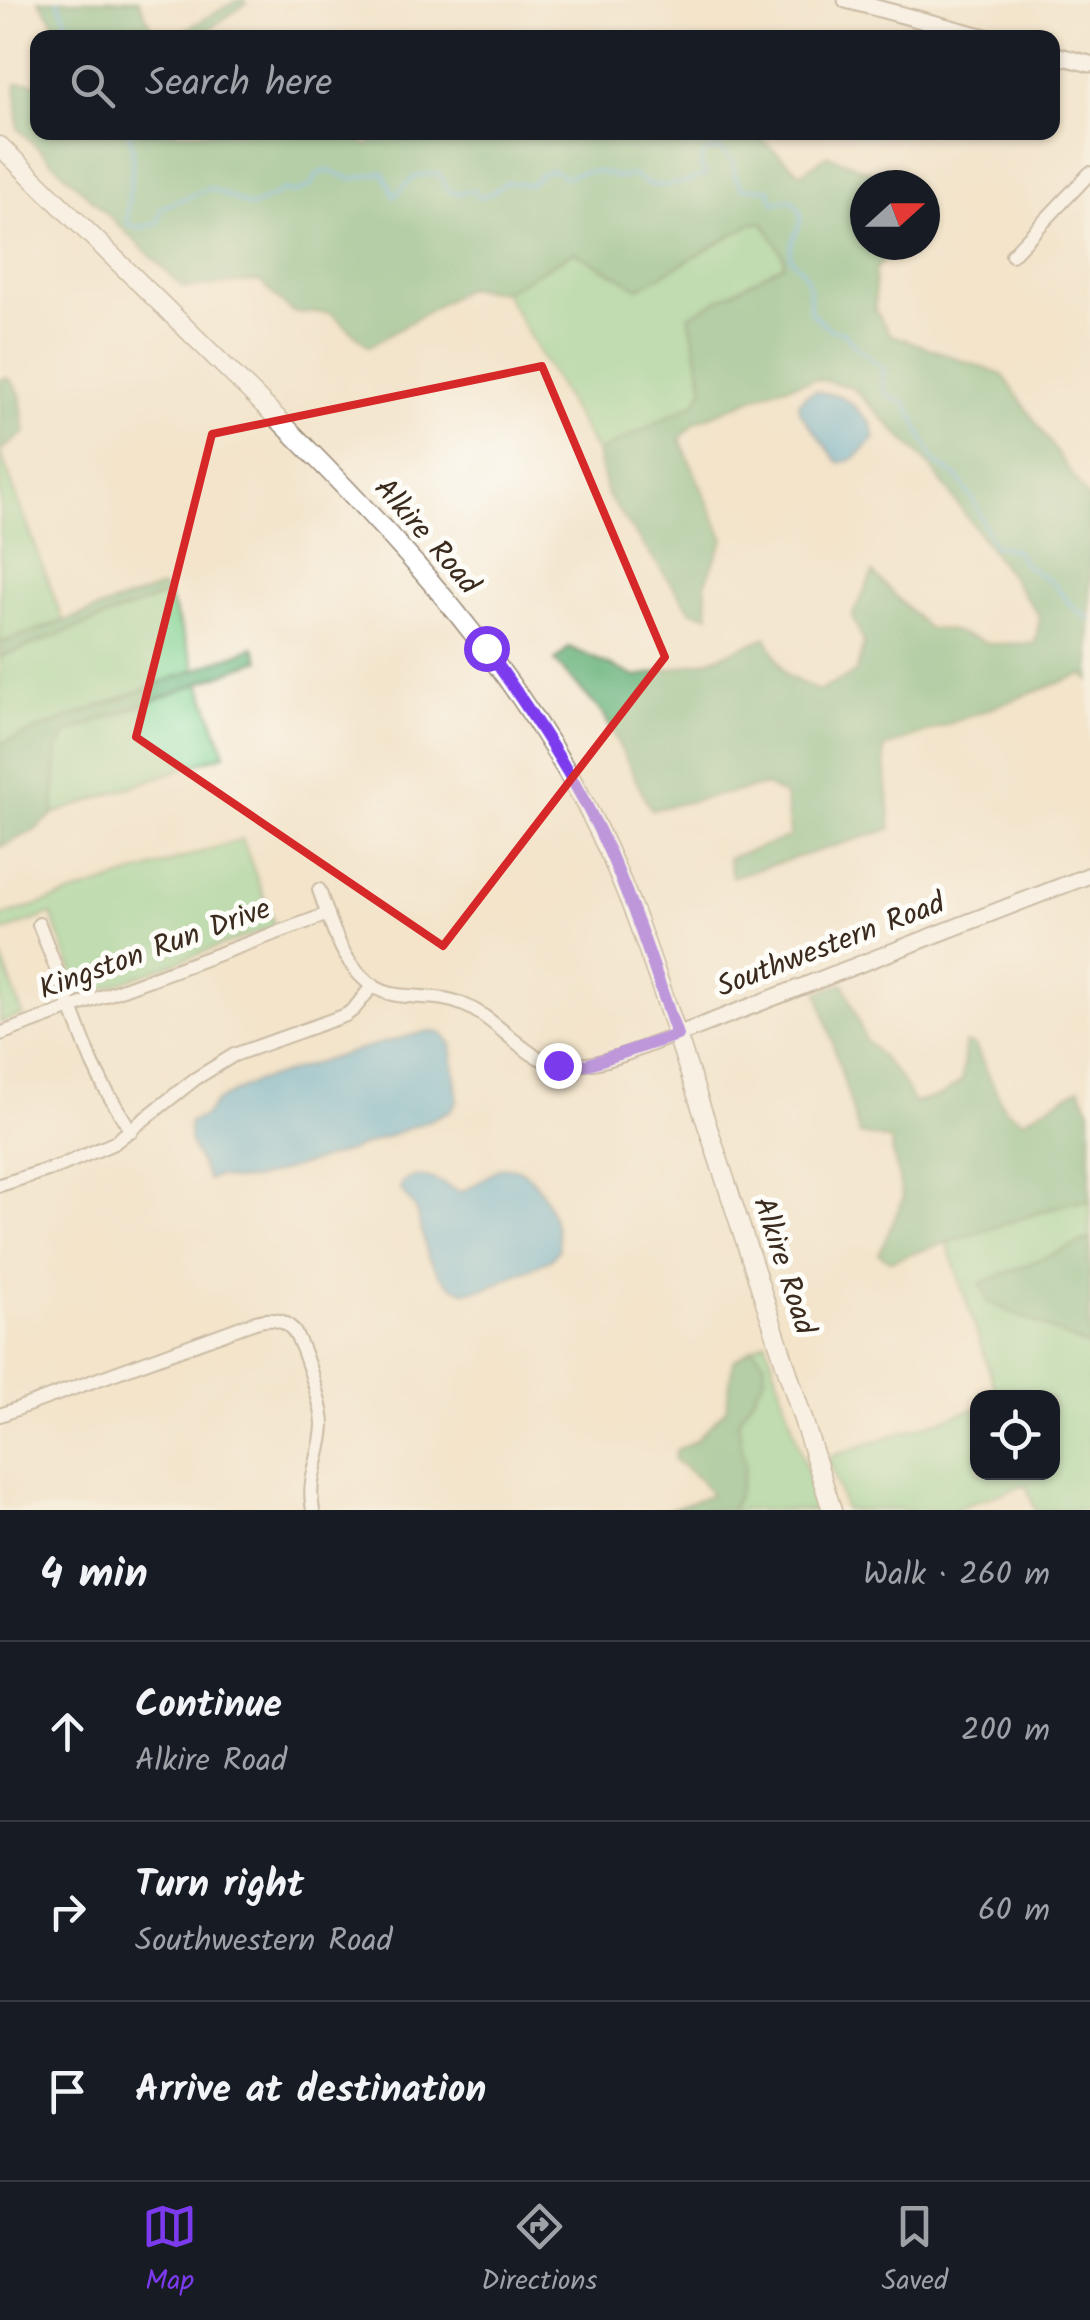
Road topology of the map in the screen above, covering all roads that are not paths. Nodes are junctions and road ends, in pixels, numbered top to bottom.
1 (846, 0) edge
2 (958, 30) edge
3 (1060, 56) edge
4 (1090, 64) edge
5 (0, 146) edge
6 (1090, 173) edge
7 (1012, 255) dead end
8 (1090, 874) edge
9 (319, 890) dead end
10 (328, 914) junction
11 (39, 924) dead end
12 (374, 984) junction
13 (71, 1008) junction
14 (0, 1034) edge
15 (677, 1035) junction
16 (131, 1132) junction
17 (0, 1185) edge
18 (0, 1416) edge
19 (313, 1510) edge
20 (832, 1510) edge

1 - 2 street
3 - 4 street
5 - 15 main road, Alkire Road
6 - 7 street
8 - 15 street, Southwestern Road
9 - 10 street
10 - 12 street
10 - 13 street, Kingston Run Drive
11 - 13 street
12 - 15 street, Southwestern Road
12 - 16 street
13 - 14 street, Kingston Run Drive
13 - 16 street
15 - 20 main road, Alkire Road
16 - 17 street
18 - 19 street

